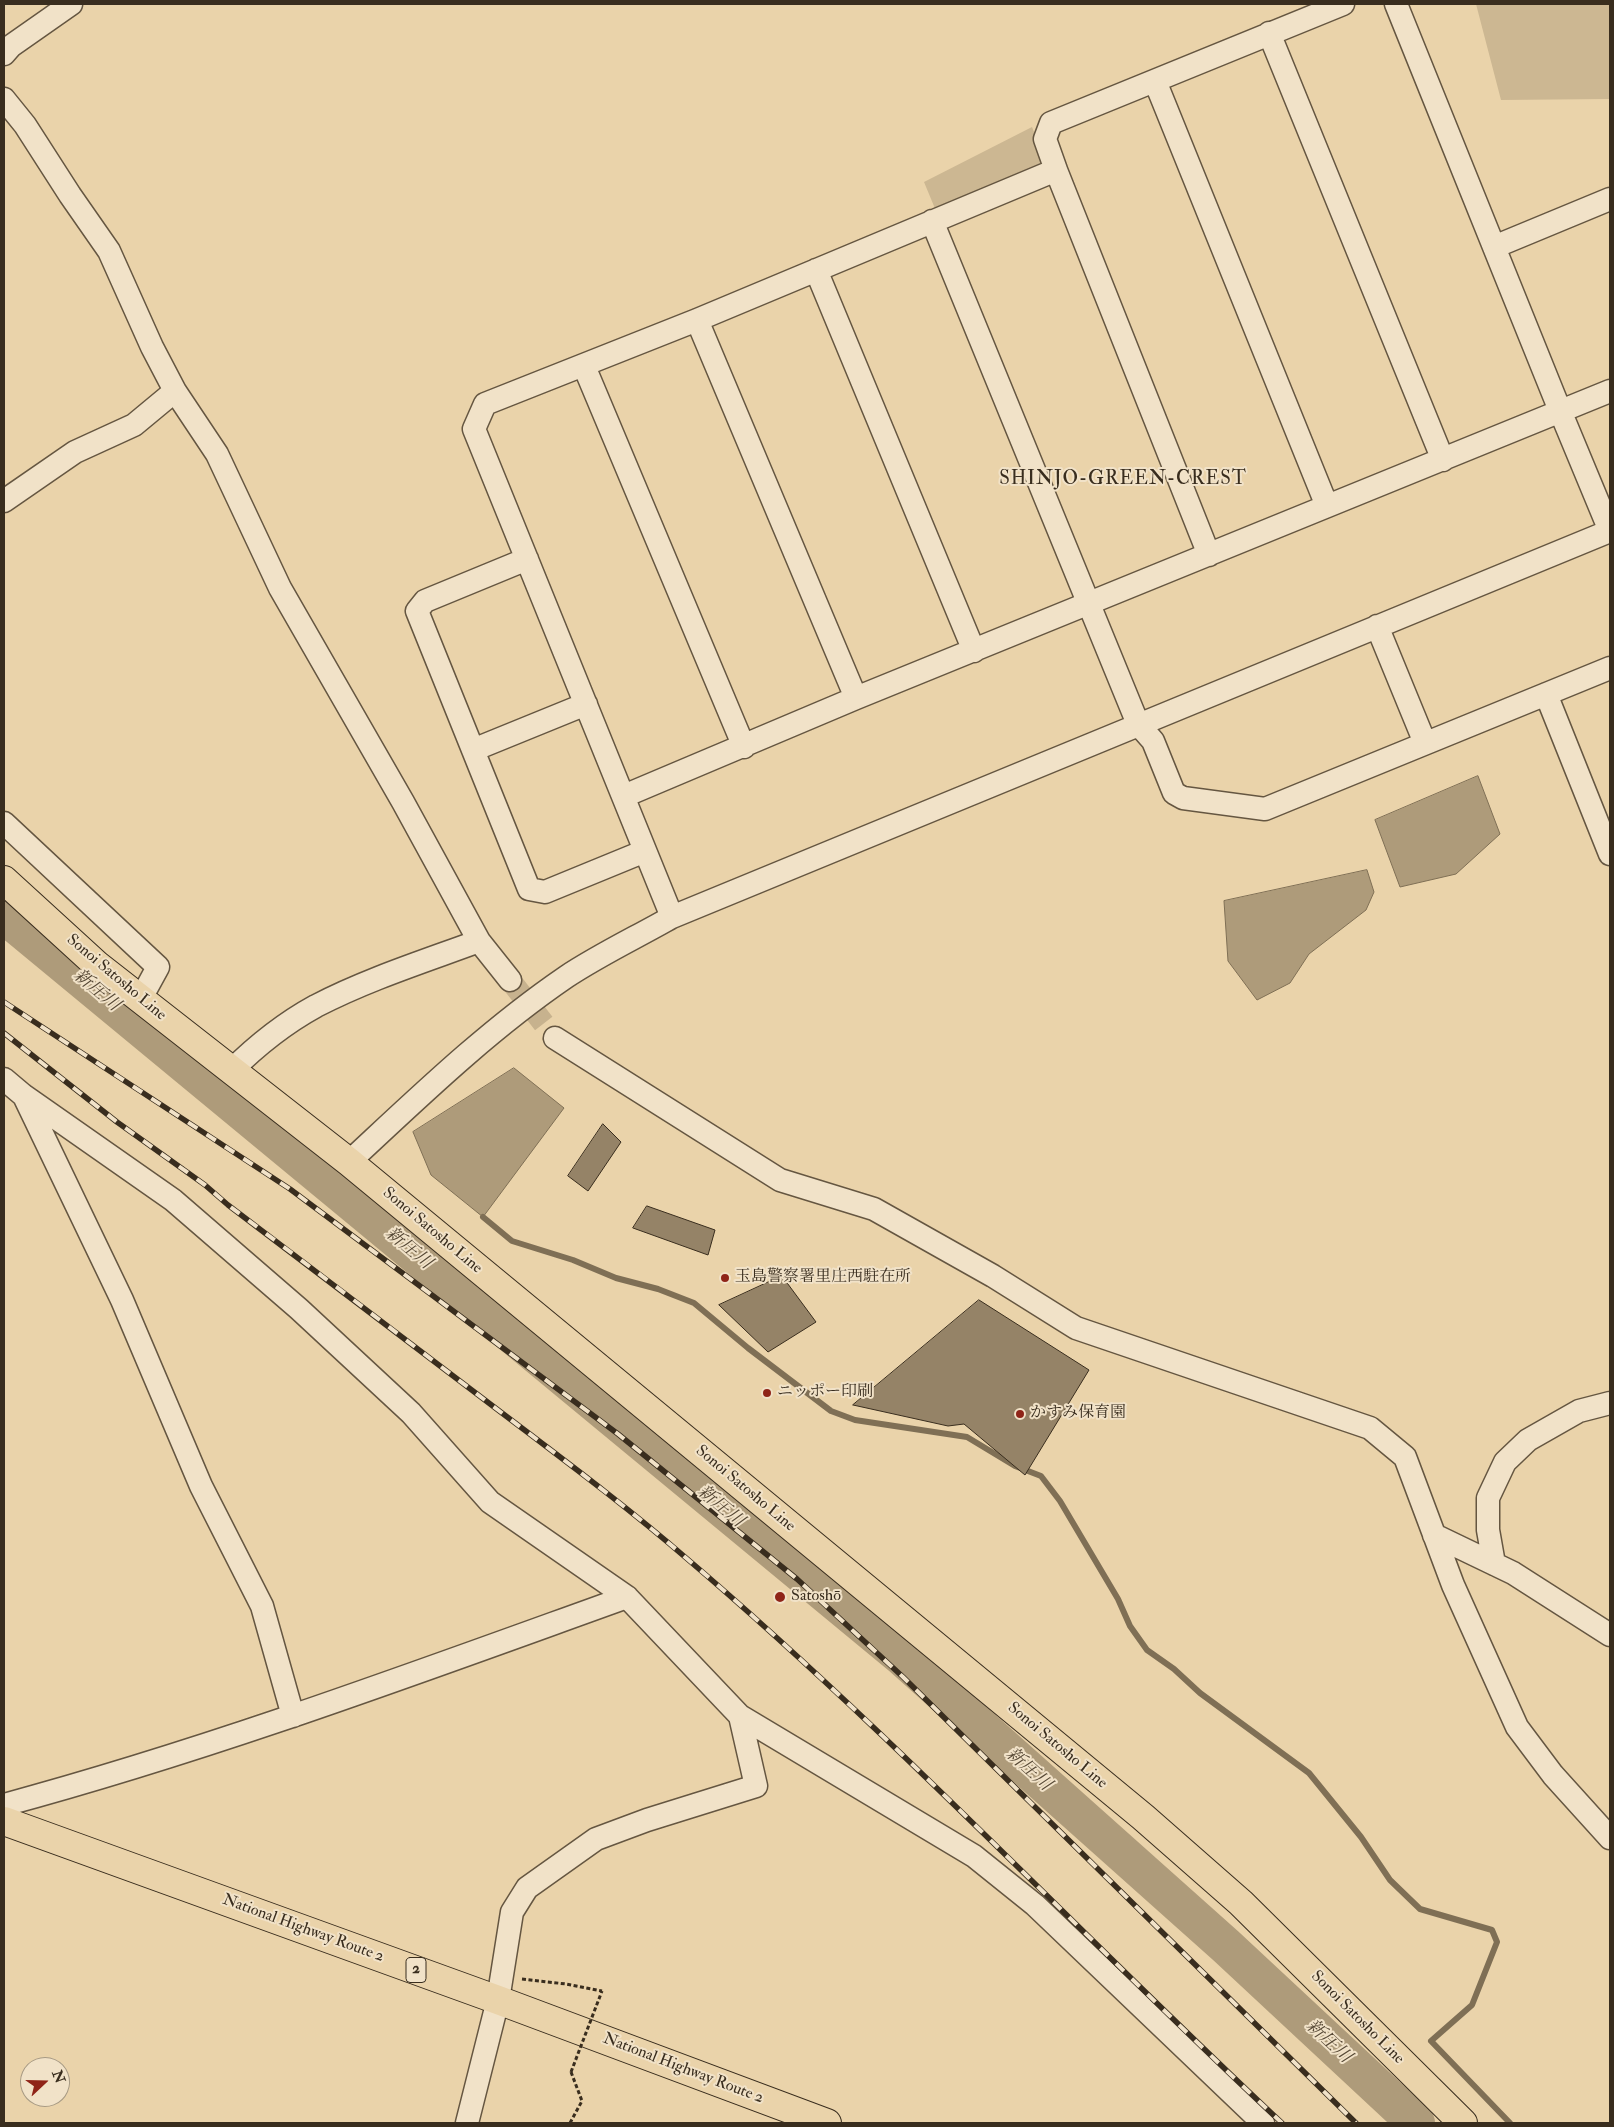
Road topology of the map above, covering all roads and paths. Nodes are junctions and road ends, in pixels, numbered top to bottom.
1 (71, 4) edge
2 (1343, 4) edge
3 (1396, 4) edge
4 (1269, 33) junction
5 (4, 54) edge
6 (1154, 81) junction
7 (4, 99) edge
8 (1056, 170) junction
9 (1608, 206) edge
10 (932, 221) junction
11 (1494, 247) junction
12 (816, 270) junction
13 (697, 320) junction
14 (584, 366) junction
15 (175, 391) junction
16 (1610, 391) edge
17 (1560, 413) junction
18 (1443, 460) junction
19 (4, 501) edge
20 (1327, 506) junction
21 (1610, 531) edge
22 (1209, 554) junction
23 (527, 559) junction
24 (1090, 604) junction
25 (1377, 626) junction
26 (974, 652) junction
27 (1610, 668) edge
28 (1546, 694) junction
29 (856, 698) junction
30 (586, 704) junction
31 (1138, 724) junction
32 (1424, 743) junction
33 (744, 747) junction
34 (473, 750) junction
35 (624, 796) junction
36 (4, 822) edge
37 (646, 851) junction
38 (1610, 854) edge
39 (4, 880) edge
40 (672, 917) junction
41 (479, 941) junction
42 (510, 980) tunnel mouth
43 (140, 1000) junction
44 (555, 1038) tunnel mouth
45 (231, 1070) junction
46 (4, 1079) edge
47 (23, 1095) junction
48 (350, 1162) junction
49 (1610, 1403) edge
50 (1434, 1535) junction
51 (1494, 1564) junction
52 (627, 1597) junction
53 (1610, 1635) edge
54 (294, 1716) junction
55 (740, 1716) junction
56 (4, 1805) edge
57 (4, 1821) edge
58 (1610, 1838) edge
59 (500, 1988) junction
60 (466, 2123) edge
61 (570, 2123) edge
62 (827, 2123) edge
63 (1263, 2123) edge
64 (1463, 2123) edge

1 - 5 street
2 - 4 street
3 - 11 street
4 - 6 street
4 - 18 street
6 - 8 street
6 - 20 street
7 - 15 street
8 - 10 street
8 - 22 street
9 - 11 street
10 - 12 street
10 - 24 street
11 - 17 street
12 - 13 street
12 - 26 street
13 - 14 street
13 - 29 street
14 - 23 street
14 - 33 street
15 - 19 street
15 - 41 street
16 - 17 street
17 - 18 street
17 - 21 street
18 - 20 street
20 - 22 street
21 - 25 street
22 - 24 street
23 - 30 street
23 - 34 street
24 - 26 street
24 - 31 street
25 - 31 street
25 - 32 street
26 - 29 street
27 - 28 street
28 - 32 street
28 - 38 street
29 - 33 street
30 - 34 street
30 - 35 street
31 - 32 street
31 - 40 street
33 - 35 street
34 - 37 street
35 - 37 street
36 - 43 street
37 - 40 street
39 - 43 main road, Sonoi Satosho Line
40 - 48 street
41 - 42 street
41 - 45 street
43 - 45 main road, Sonoi Satosho Line
44 - 50 street
45 - 48 main road, Sonoi Satosho Line
46 - 47 street
47 - 52 street
47 - 54 street
48 - 64 main road, Sonoi Satosho Line
49 - 51 street
50 - 51 street
50 - 58 street
51 - 53 street
52 - 54 street
52 - 55 street
54 - 56 street
55 - 59 street
55 - 63 street
57 - 59 main road, National Highway Route 2 / 2
59 - 60 street
59 - 61 path, bridge
59 - 62 main road, National Highway Route 2 / 2

